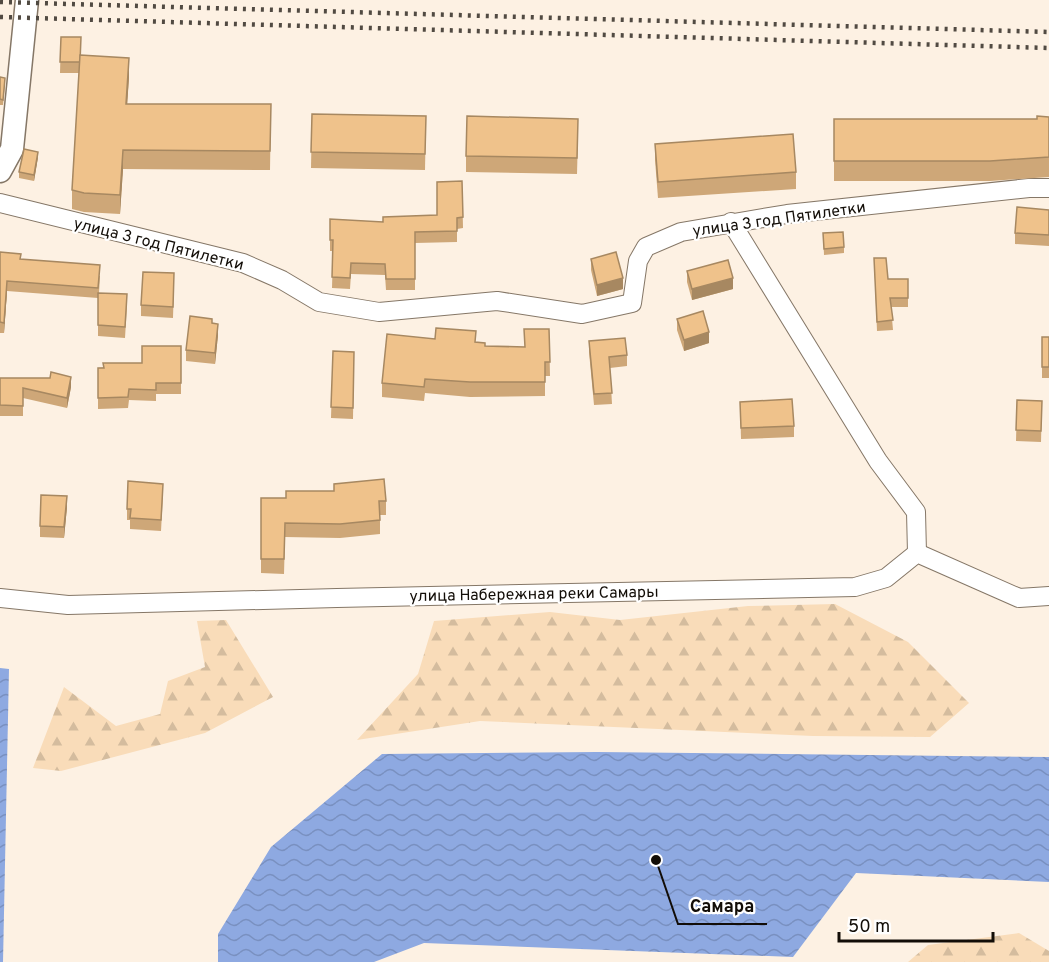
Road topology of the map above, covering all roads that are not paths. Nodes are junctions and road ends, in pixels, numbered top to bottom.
1 (27, 0) edge
2 (0, 171) edge
3 (1049, 188) edge
4 (0, 202) edge
5 (731, 222) junction
6 (917, 553) junction
7 (1049, 596) edge
8 (0, 598) edge

1 - 2 street
3 - 5 street, улица 3 год Пятилетки
4 - 5 street, улица 3 год Пятилетки
5 - 6 street
6 - 7 street
6 - 8 street, улица Набережная реки Самары

